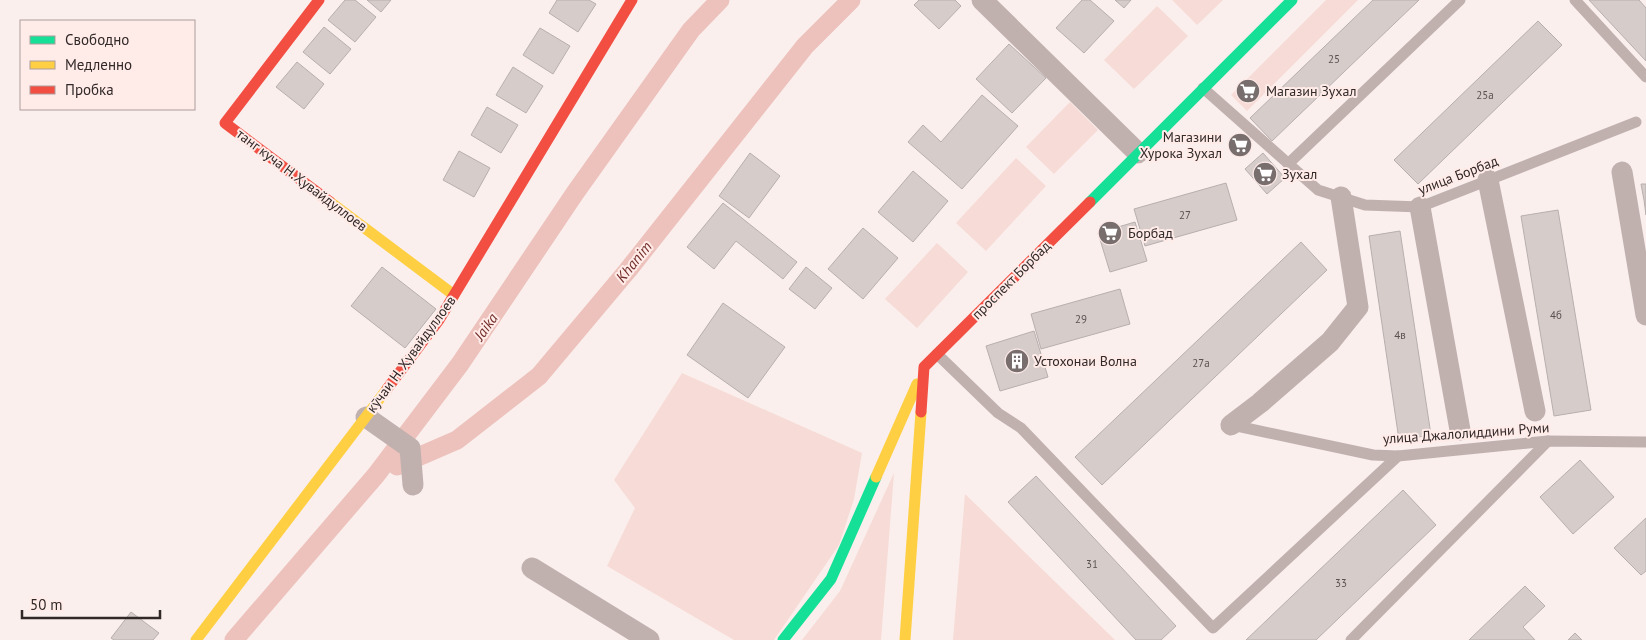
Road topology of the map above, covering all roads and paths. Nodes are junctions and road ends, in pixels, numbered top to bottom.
1 (319, 0) edge
2 (632, 0) edge
3 (982, 0) edge
4 (1292, 0) edge
5 (1460, 0) edge
6 (1575, 0) edge
7 (1646, 77) edge
8 (1204, 88) junction
9 (1636, 122) dead end
10 (1138, 153) junction
11 (1288, 164) junction
12 (1622, 172) dead end
13 (1488, 180) junction
14 (1340, 197) junction
15 (1420, 207) junction
16 (454, 295) junction
17 (1646, 315) edge
18 (937, 354) junction
19 (924, 367) junction
20 (1535, 410) dead end
21 (366, 417) junction
22 (1231, 425) joint
23 (1460, 430) dead end
24 (1548, 441) junction
25 (1646, 442) edge
26 (1398, 456) junction
27 (413, 485) dead end
28 (532, 568) dead end
29 (196, 640) edge
30 (649, 640) edge
31 (783, 640) edge
32 (905, 640) edge
33 (1351, 640) edge

1 - 16 street, танг куча Н.Ҳувайдуллоев
2 - 16 street, кӯчаи Н. Ҳувайдуллоев
3 - 10 street
4 - 8 street, проспект Борбад
5 - 11 lane
6 - 7 lane
8 - 10 street, проспект Борбад
8 - 11 lane, улица Борбад
9 - 13 lane, улица Борбад
10 - 18 street, проспект Борбад
11 - 14 lane, улица Борбад
12 - 17 street
13 - 15 lane, улица Борбад
13 - 20 street
14 - 15 lane, улица Борбад
14 - 22 street
15 - 23 street
16 - 21 street, кӯчаи Н. Ҳувайдуллоев
18 - 19 street, проспект Борбад
18 - 26 lane
19 - 31 street
19 - 32 street
21 - 27 street
21 - 29 street, кӯчаи Н. Ҳувайдуллоев
22 - 26 lane, улица Джалолиддини Руми
24 - 25 lane, улица Джалолиддини Руми
24 - 26 lane, улица Джалолиддини Руми
24 - 33 lane
28 - 30 street

